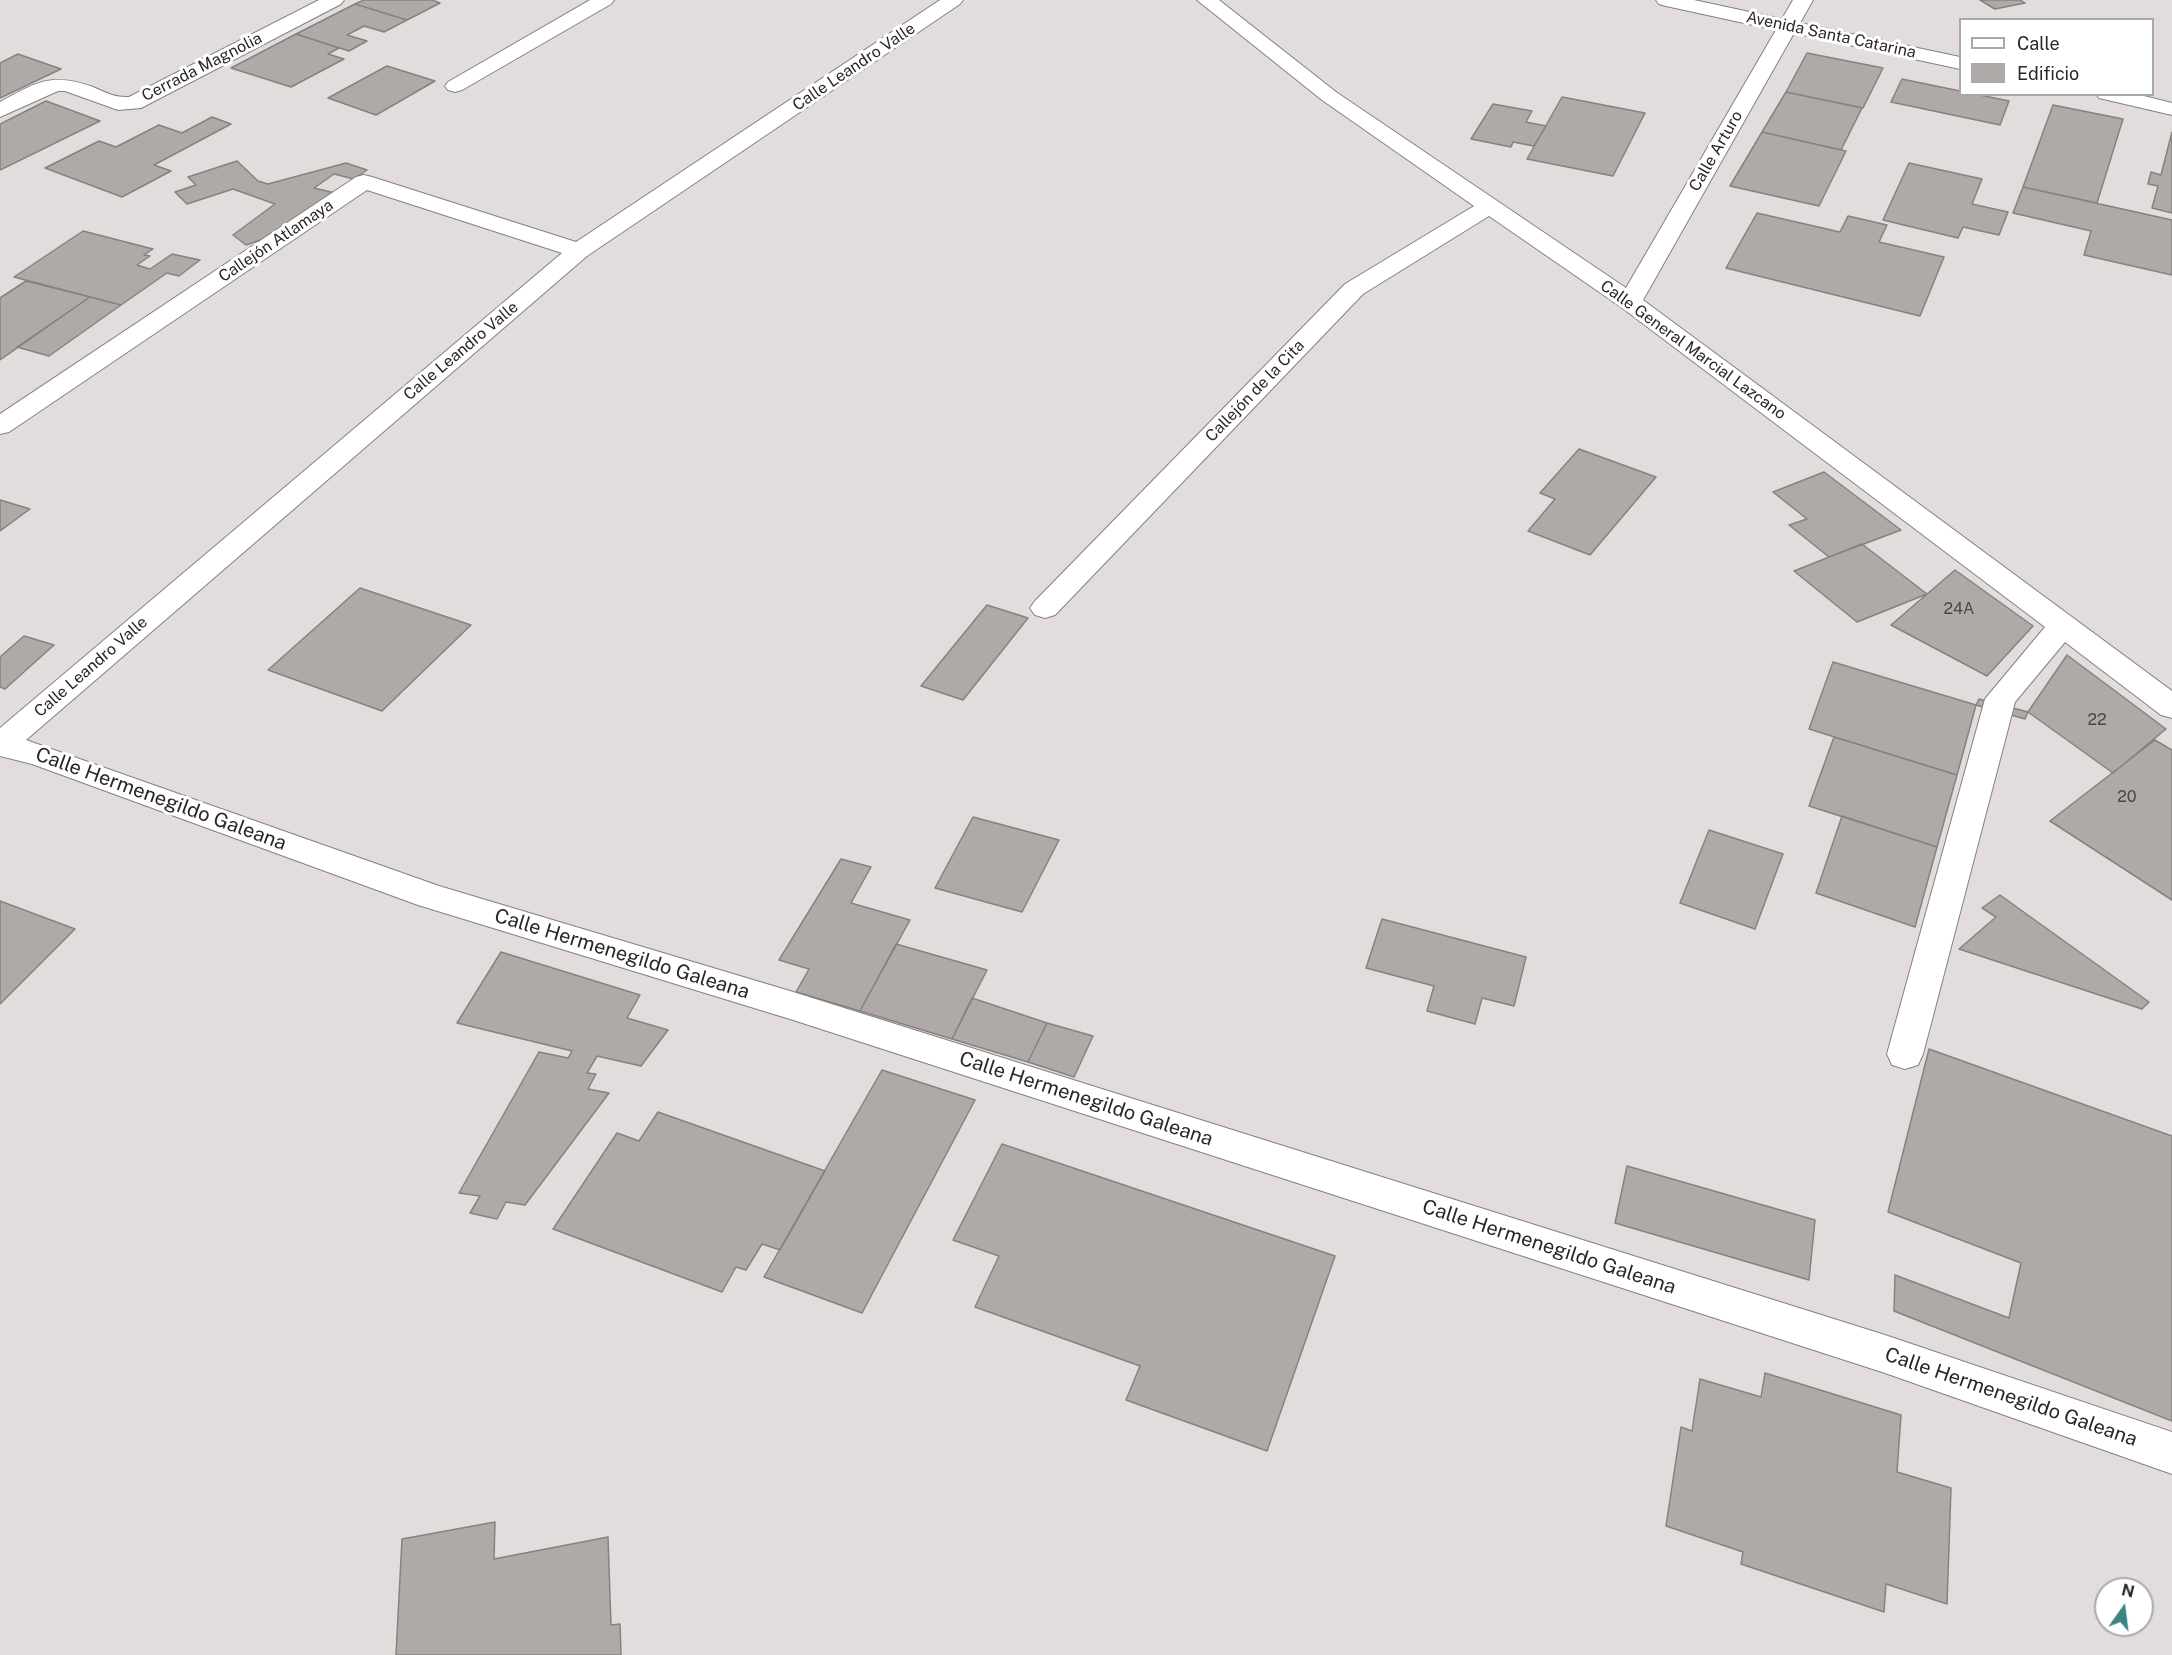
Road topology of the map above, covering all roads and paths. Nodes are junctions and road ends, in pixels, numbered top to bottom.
1 (334, 0) edge
2 (604, 0) edge
3 (953, 0) edge
4 (1207, 0) edge
5 (1666, 0) edge
6 (1803, 0) edge
7 (1788, 25) junction
8 (1959, 63) edge
9 (455, 86) dead end
10 (2115, 96) edge
11 (2172, 109) edge
12 (0, 111) edge
13 (1490, 206) junction
14 (579, 250) junction
15 (1630, 302) junction
16 (0, 426) edge
17 (1045, 608) dead end
18 (2064, 626) junction
19 (2172, 707) edge
20 (0, 744) edge
21 (1905, 1054) dead end
22 (2172, 1453) edge

1 - 12 street, Cerrada Magnolia
2 - 9 street
3 - 14 street, Calle Leandro Valle
4 - 13 street, Calle General Marcial Lazcano
5 - 7 street, Avenida Santa Catarina
6 - 7 street, Calle Arturo
7 - 8 street, Avenida Santa Catarina
7 - 15 street, Calle Arturo
10 - 11 street
13 - 15 street, Calle General Marcial Lazcano
13 - 17 street, Callejón de la Cita
14 - 16 street, Callejón Atlamaya
14 - 20 street, Calle Leandro Valle
15 - 18 street, Calle General Marcial Lazcano
18 - 19 street, Calle General Marcial Lazcano
18 - 21 street
20 - 22 street, Calle Hermenegildo Galeana

